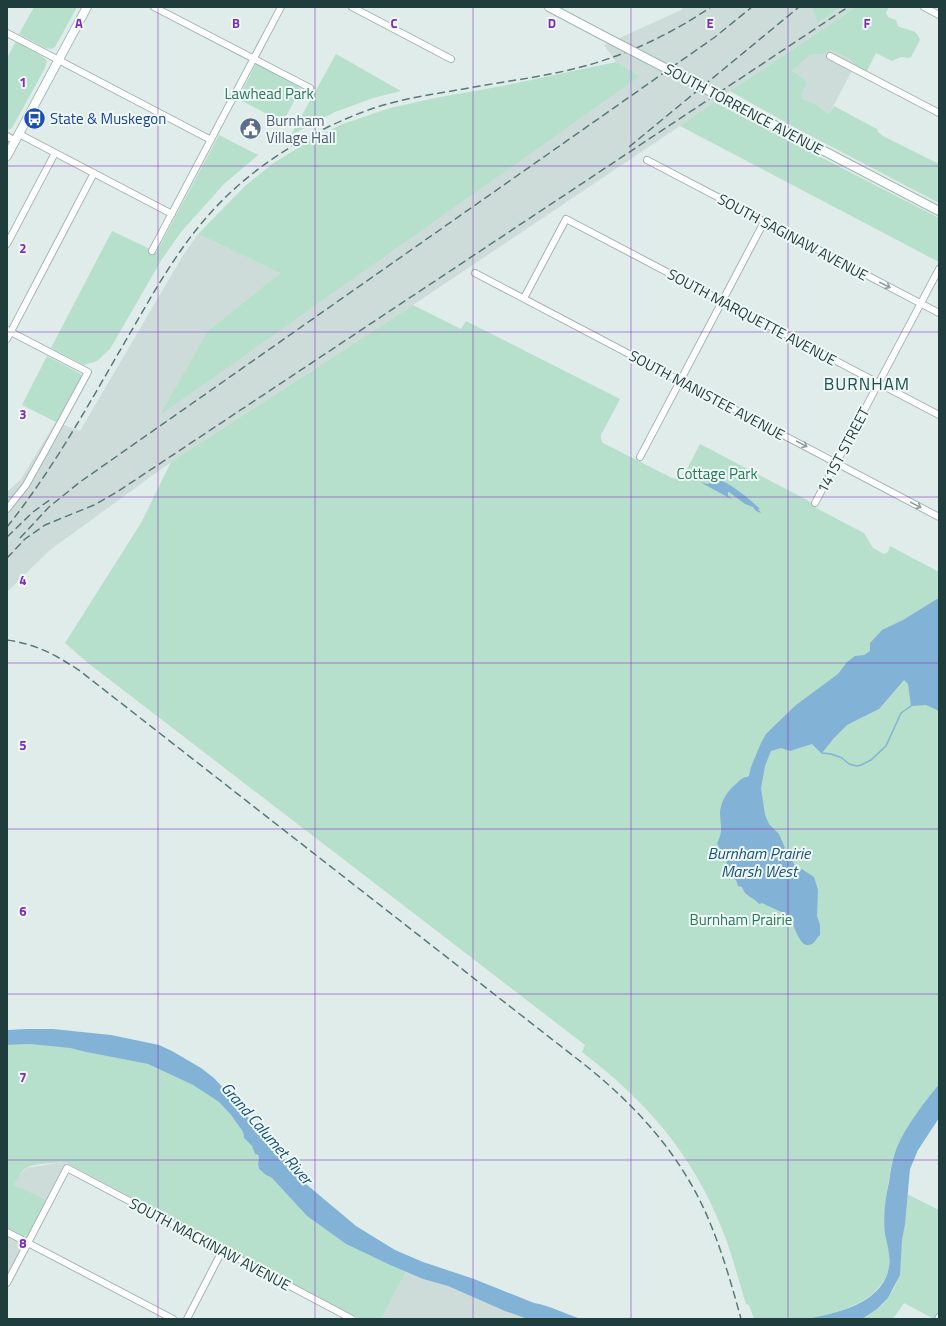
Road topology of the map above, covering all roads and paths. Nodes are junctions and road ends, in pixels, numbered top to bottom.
1 (87, 7) edge
2 (154, 7) edge
3 (281, 7) edge
4 (352, 7) edge
5 (549, 7) edge
6 (924, 7) edge
7 (939, 15) edge
8 (7, 33) edge
9 (830, 56) dead end
10 (253, 58) junction
11 (451, 59) dead end
12 (59, 60) junction
13 (310, 88) dead end
14 (939, 113) edge
15 (7, 136) edge
16 (17, 137) junction
17 (211, 140) junction
18 (55, 153) junction
19 (7, 156) edge
20 (647, 160) dead end
21 (94, 174) junction
22 (939, 211) edge
23 (172, 214) junction
24 (764, 222) junction
25 (7, 244) edge
26 (152, 252) dead end
27 (939, 269) edge
28 (476, 273) dead end
29 (524, 298) junction
30 (722, 301) junction
31 (921, 303) junction
32 (939, 313) edge
33 (9, 331) edge
34 (7, 339) edge
35 (680, 380) junction
36 (878, 383) junction
37 (939, 415) edge
38 (640, 457) dead end
39 (836, 462) junction
40 (815, 503) dead end
41 (7, 510) edge
42 (939, 517) edge
43 (7, 1232) edge
44 (28, 1243) junction
45 (222, 1251) junction
46 (7, 1283) edge
47 (173, 1319) edge
48 (187, 1319) edge
49 (352, 1319) edge

1 - 12 main road
2 - 10 street
3 - 10 street
4 - 11 street
5 - 22 main road, SOUTH TORRENCE AVENUE, bridge
6 - 7 street
8 - 12 street
9 - 14 street
10 - 13 street
10 - 17 street
12 - 16 main road
12 - 17 street
15 - 16 street
16 - 18 street
16 - 19 main road
17 - 23 street
18 - 21 street
18 - 25 street
20 - 24 street, SOUTH SAGINAW AVENUE
21 - 23 street
21 - 33 street
23 - 26 street
24 - 30 street
24 -> 31 street, SOUTH SAGINAW AVENUE
27 - 31 street, 141ST STREET
28 - 29 street, SOUTH MANISTEE AVENUE
29 - 30 street, SOUTH MARQUETTE AVENUE
29 - 35 street, SOUTH MANISTEE AVENUE
30 - 35 street
30 - 36 street, SOUTH MARQUETTE AVENUE
31 - 32 street, SOUTH SAGINAW AVENUE
31 - 36 street, 141ST STREET
33 - 34 street
33 - 41 street
35 - 38 street
35 -> 39 street, SOUTH MANISTEE AVENUE
36 - 37 street, SOUTH MARQUETTE AVENUE
36 - 39 street, 141ST STREET
39 - 40 street, 141ST STREET
39 -> 42 street, SOUTH MANISTEE AVENUE
43 - 44 street
44 - 45 street, SOUTH MACKINAW AVENUE
44 - 46 street
44 - 47 street
45 - 48 street
45 - 49 street, SOUTH MACKINAW AVENUE

